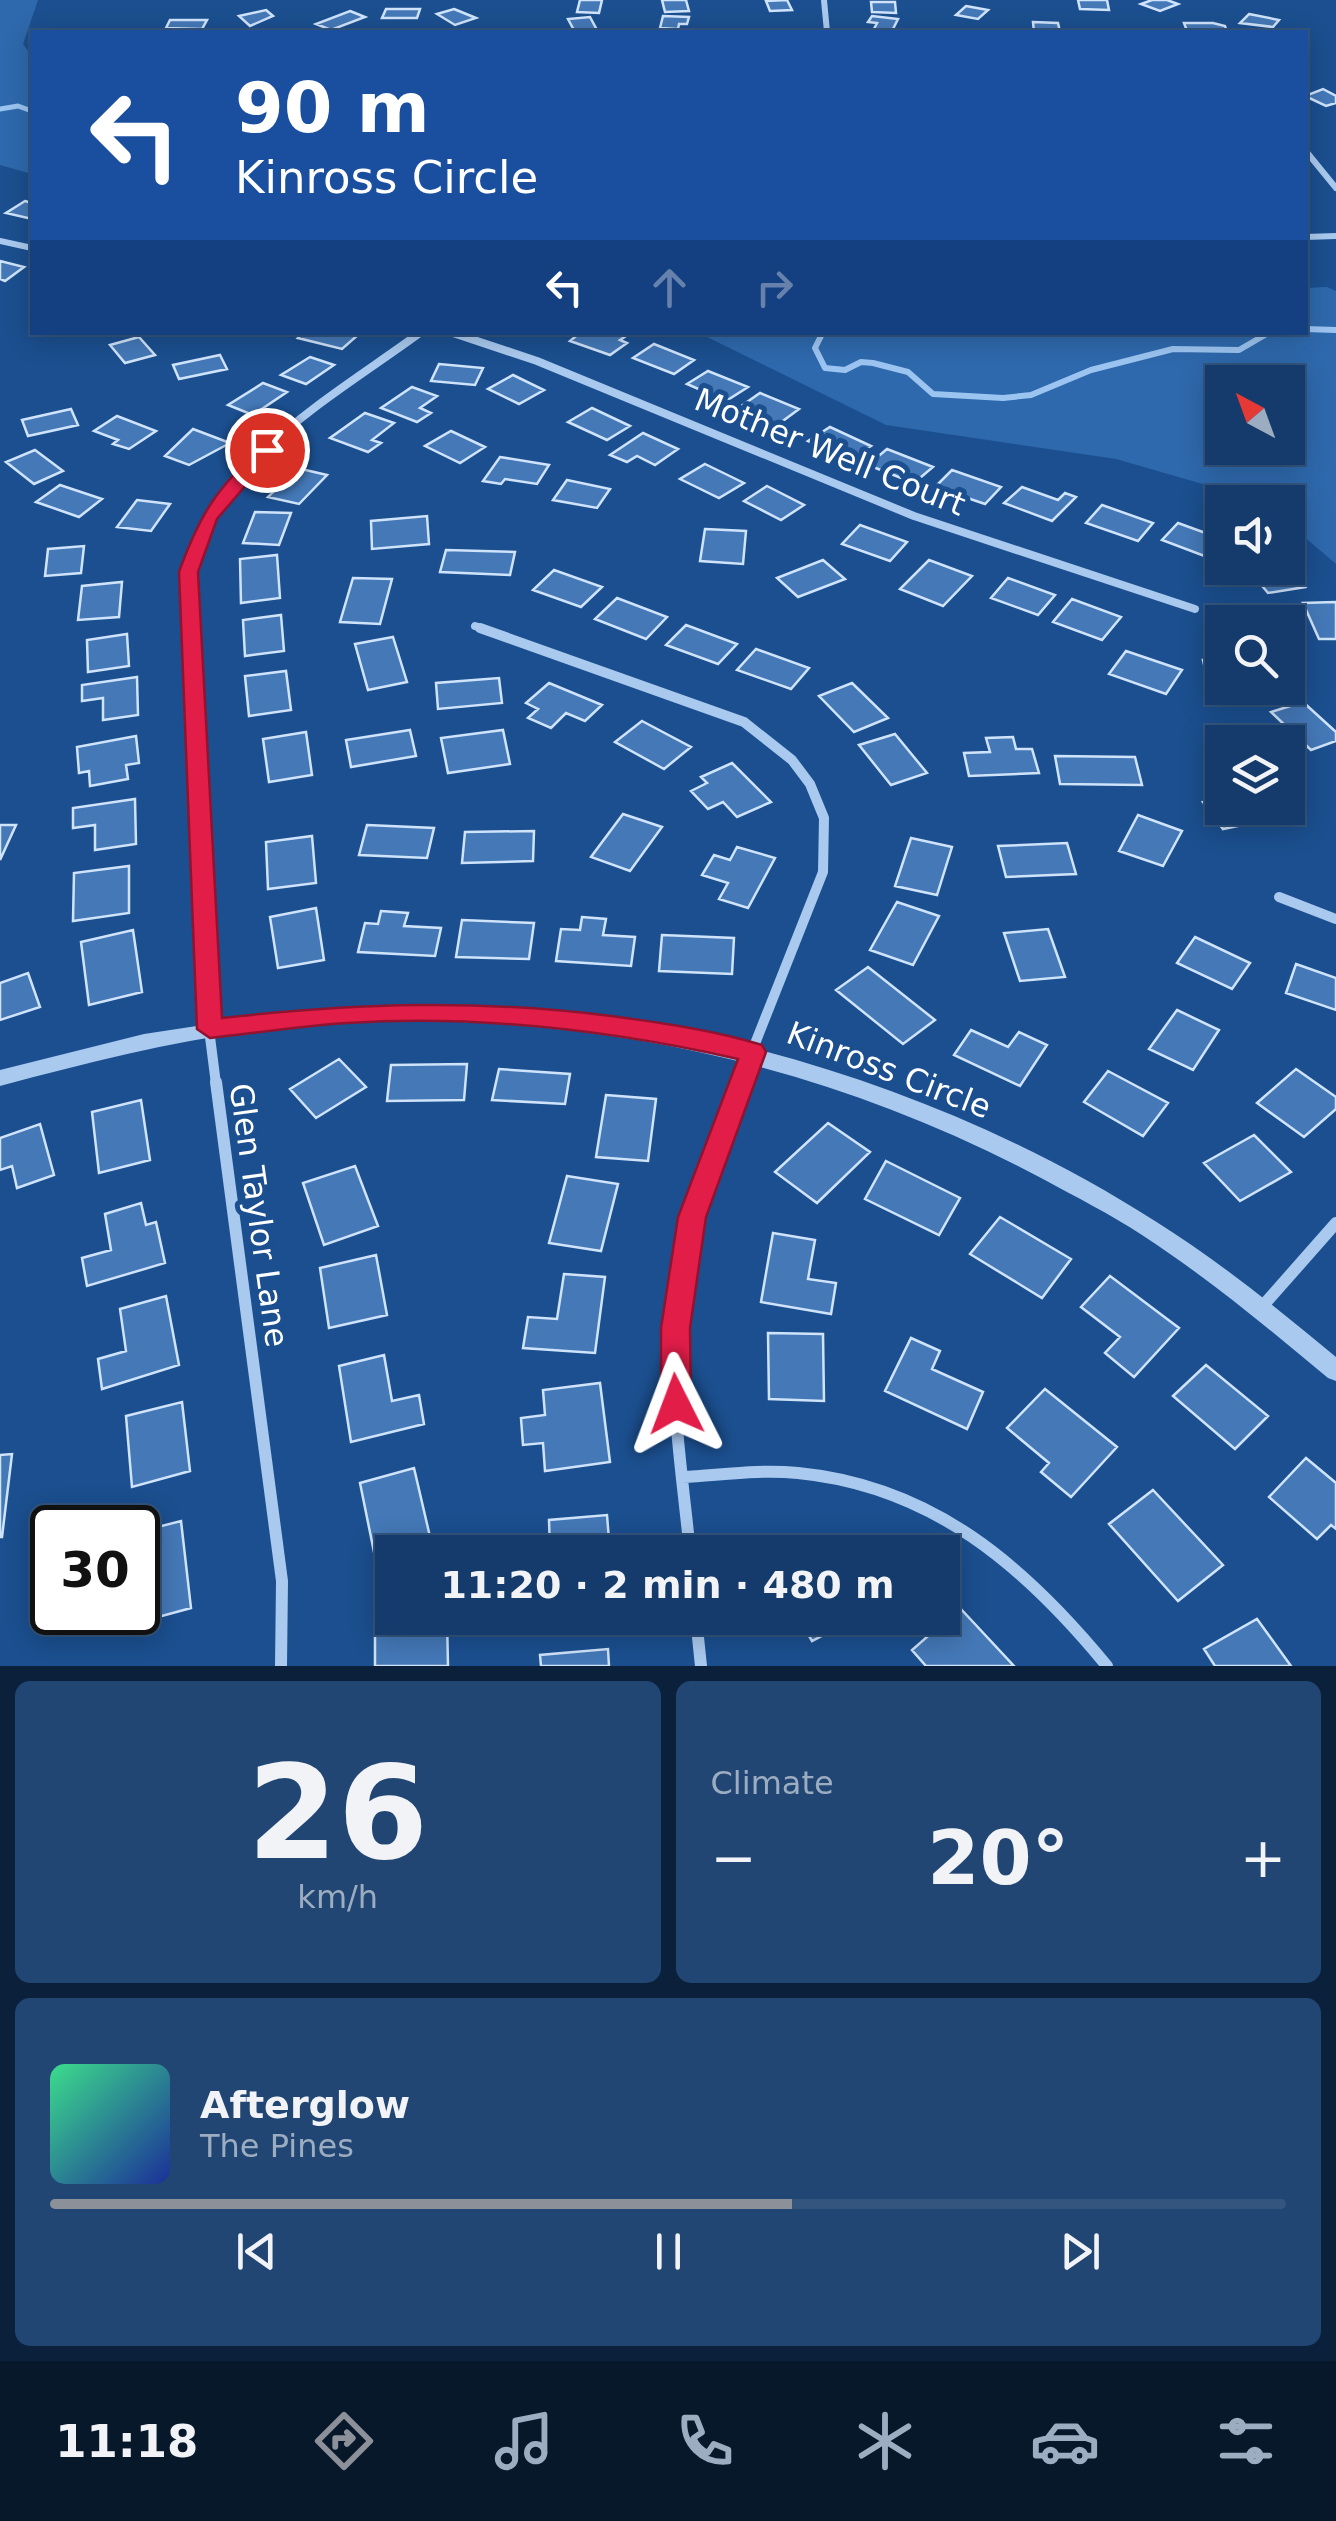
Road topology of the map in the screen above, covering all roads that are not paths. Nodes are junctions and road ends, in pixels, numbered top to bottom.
1 (824, 0) edge
2 (827, 30) edge
3 (1308, 154) edge
4 (1336, 188) edge
5 (1336, 236) edge
6 (1308, 237) edge
7 (0, 241) edge
8 (30, 248) edge
9 (418, 335) edge
10 (459, 335) edge
11 (1196, 609) dead end
12 (475, 626) dead end
13 (1279, 897) dead end
14 (1336, 919) edge
15 (210, 1029) junction
16 (753, 1052) junction
17 (0, 1078) edge
18 (1336, 1224) edge
19 (1261, 1308) junction
20 (1336, 1370) edge
21 (683, 1477) junction
22 (688, 1535) edge
23 (698, 1635) edge
24 (281, 1666) edge
25 (701, 1666) edge
26 (1107, 1666) edge

1 - 2 street
3 - 4 street
5 - 6 street
7 - 8 street
9 - 15 street, Glen Taylor Lane
10 - 11 street, Mother Well Court
12 - 16 street
13 - 14 street
15 - 16 street, Kinross Circle
15 - 17 street, Kinross Circle
15 - 24 street, Glen Taylor Lane
16 - 19 street, Kinross Circle
16 - 21 street
18 - 19 street
19 - 20 street, Kinross Circle
21 - 22 street
21 - 26 street
23 - 25 street

